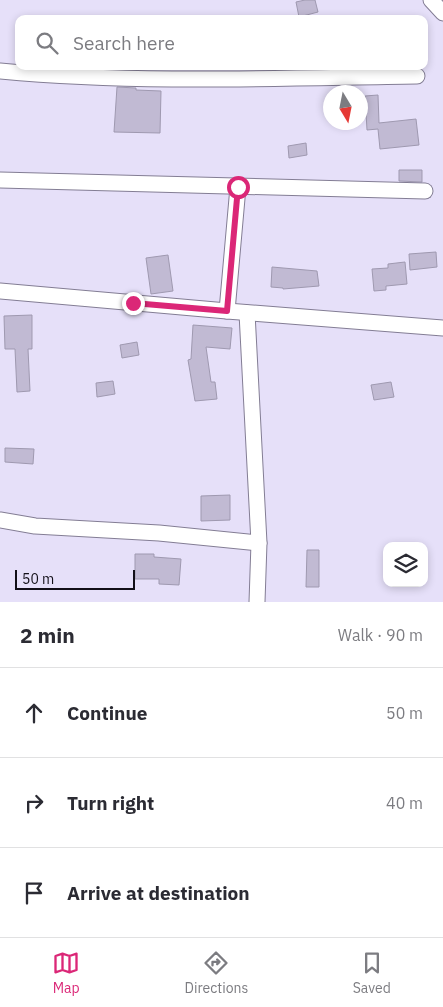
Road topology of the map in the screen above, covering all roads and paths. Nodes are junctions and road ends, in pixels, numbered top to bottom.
1 (431, 0) edge
2 (443, 13) edge
3 (0, 71) edge
4 (416, 76) dead end
5 (0, 180) edge
6 (238, 187) junction
7 (425, 191) dead end
8 (0, 291) edge
9 (227, 311) junction
10 (247, 313) junction
11 (443, 328) edge
12 (0, 520) edge
13 (260, 542) junction
14 (257, 602) edge

1 - 2 street
3 - 4 street
5 - 6 street
6 - 7 street
6 - 9 street
8 - 9 street
9 - 10 street
10 - 11 street
10 - 13 street
12 - 13 street
13 - 14 street

